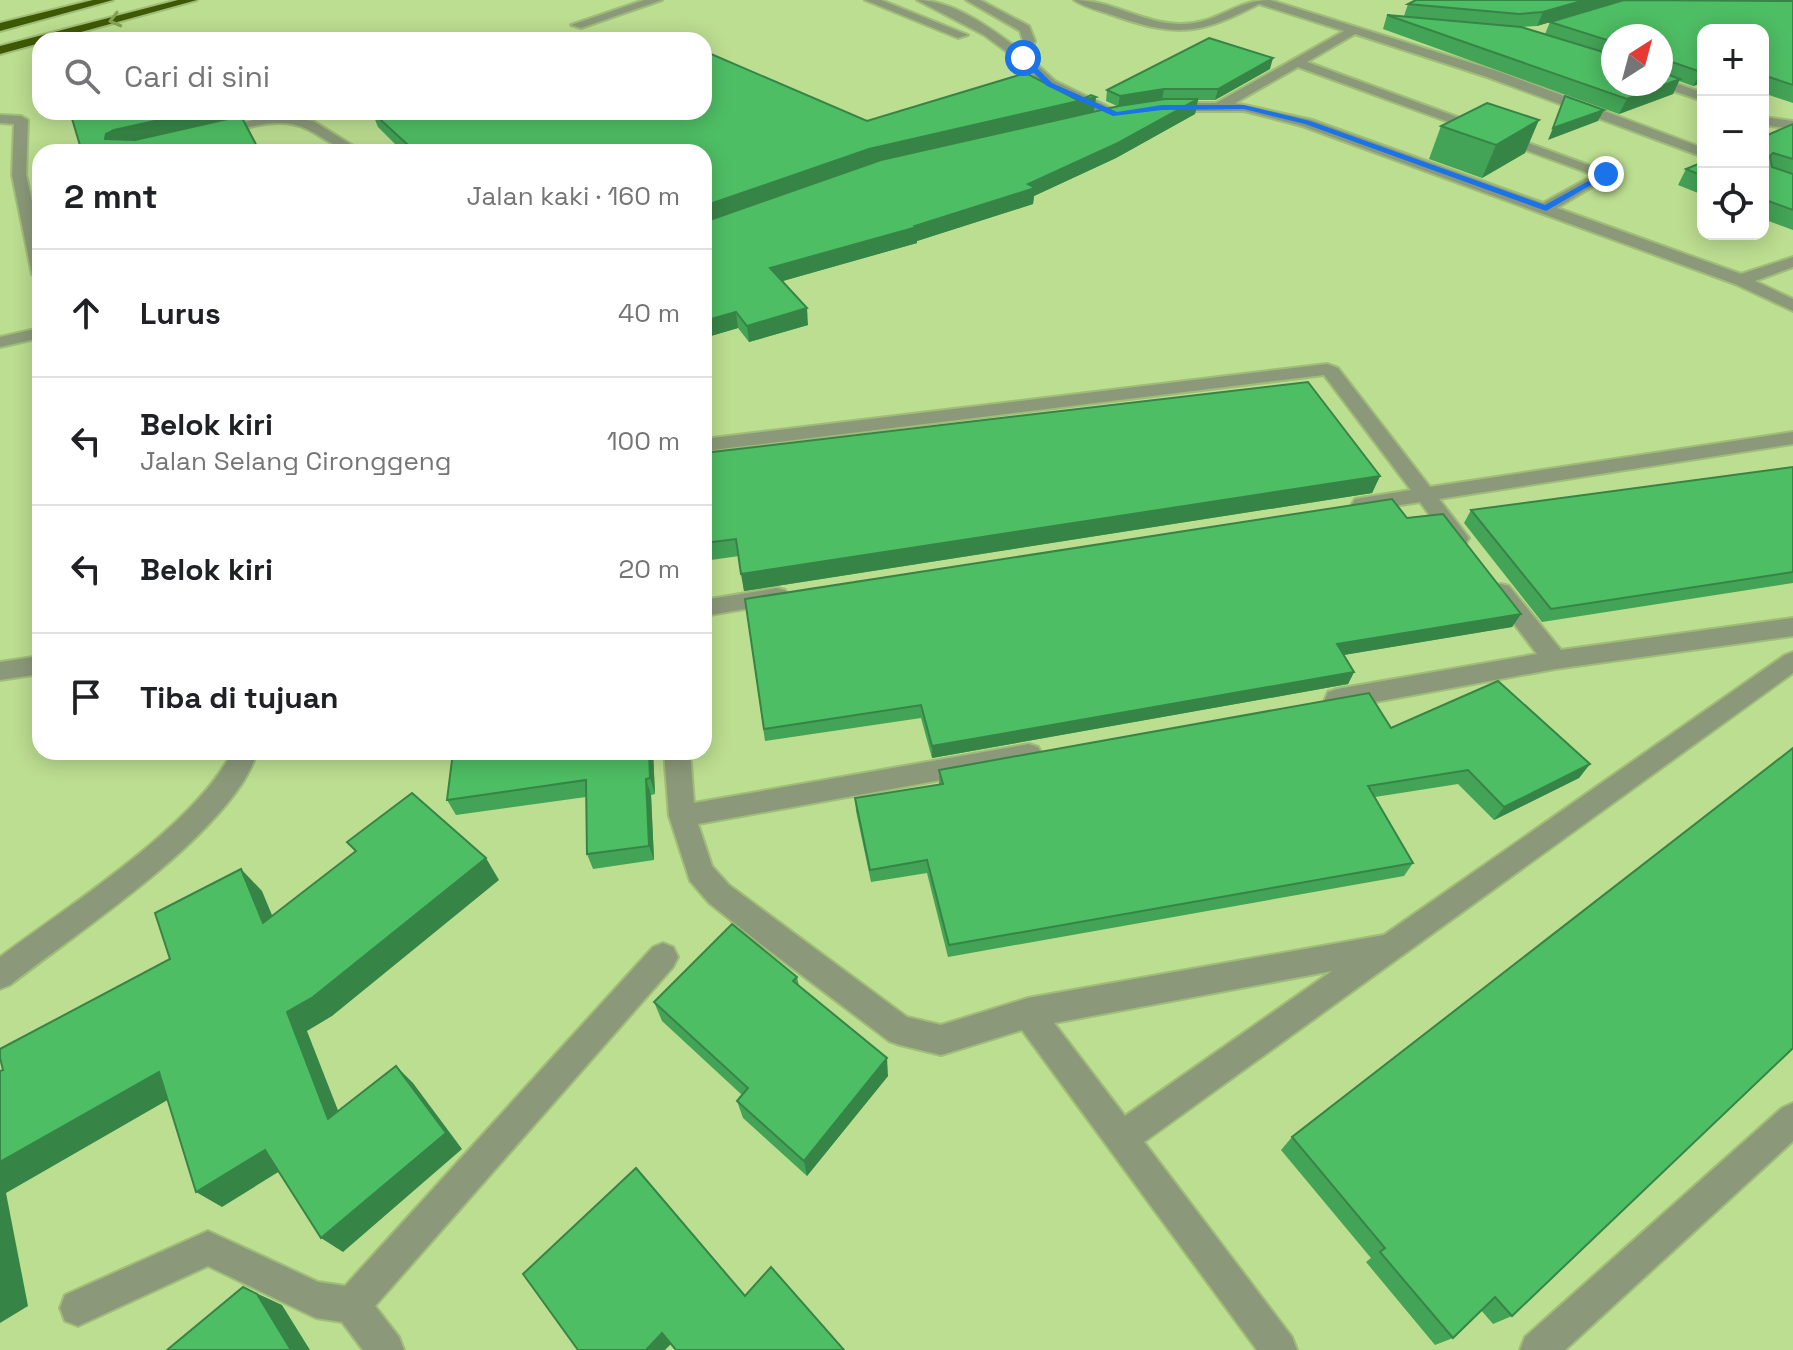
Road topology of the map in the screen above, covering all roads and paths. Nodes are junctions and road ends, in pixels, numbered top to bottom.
1 (107, 0) edge
2 (191, 0) edge
3 (656, 0) edge
4 (871, 0) edge
5 (923, 0) edge
6 (972, 0) edge
7 (1080, 0) edge
8 (1258, 0) edge
9 (577, 25) dead end
10 (0, 27) edge
11 (1354, 30) junction
12 (69, 32) edge
13 (32, 42) edge
14 (1008, 47) junction
15 (0, 50) edge
16 (1023, 58) junction
17 (1298, 63) junction
18 (1673, 86) edge
19 (1700, 96) edge
20 (1220, 106) junction
21 (1131, 112) junction
22 (0, 119) edge
23 (270, 120) edge
24 (281, 120) edge
25 (1085, 121) edge
26 (1769, 122) edge
27 (1793, 125) edge
28 (199, 136) edge
29 (342, 144) edge
30 (1697, 151) edge
31 (32, 175) edge
32 (17, 183) junction
33 (1546, 208) junction
34 (32, 242) edge
35 (1793, 262) edge
36 (1741, 280) junction
37 (1793, 306) edge
38 (32, 335) edge
39 (0, 342) edge
40 (1793, 438) edge
41 (712, 444) edge
42 (1424, 494) junction
43 (1346, 507) edge
44 (1471, 554) edge
45 (1490, 577) edge
46 (798, 593) edge
47 (712, 607) edge
48 (1793, 627) edge
49 (1555, 660) junction
50 (1793, 661) edge
51 (32, 666) edge
52 (0, 671) edge
53 (1306, 705) edge
54 (1056, 749) edge
55 (243, 760) edge
56 (678, 760) edge
57 (682, 816) junction
58 (1390, 947) junction
59 (663, 957) dead end
60 (0, 975) edge
61 (1028, 1013) junction
62 (1793, 1119) edge
63 (1120, 1139) junction
64 (352, 1305) junction
65 (78, 1308) dead end
66 (386, 1350) edge
67 (1279, 1350) edge
68 (1538, 1350) edge

1 - 10 highway
2 -> 12 highway
3 - 9 street
4 - 14 street
5 - 14 street
6 - 16 street
7 - 8 street
8 - 11 street
11 - 17 street
11 - 30 street
13 -> 15 highway
14 - 16 street
16 - 21 street
17 - 20 street
17 - 33 street
18 - 19 street
20 - 21 street
20 - 33 street
21 - 25 street
22 - 32 street
23 - 28 street
24 - 29 street
26 - 27 street
31 - 32 street
32 - 34 street
33 - 36 street
35 - 36 street
36 - 37 street
38 - 39 street
40 - 42 street
41 - 42 street
42 - 43 street
42 - 44 street
45 - 49 street
46 - 47 street
48 - 49 street
49 - 53 street
50 - 58 street
51 - 52 street
54 - 57 street
55 - 60 street
56 - 57 street
57 - 61 street
58 - 61 street
58 - 63 street
59 - 64 street
61 - 63 street
62 - 68 street
63 - 67 street
64 - 65 street
64 - 66 street

